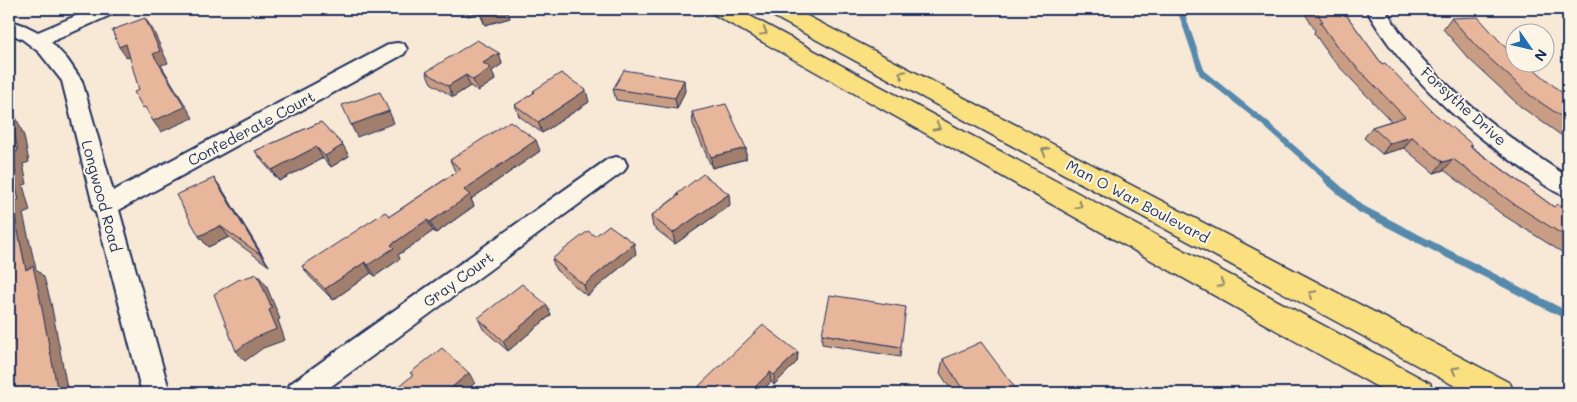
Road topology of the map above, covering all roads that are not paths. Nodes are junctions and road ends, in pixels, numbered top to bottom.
1 (108, 9) edge
2 (721, 9) edge
3 (777, 9) edge
4 (1375, 9) edge
5 (9, 26) edge
6 (38, 40) junction
7 (398, 49) dead end
8 (616, 165) dead end
9 (1568, 188) edge
10 (104, 207) junction
11 (156, 393) edge
12 (300, 393) edge
13 (1418, 393) edge
14 (1498, 393) edge

1 - 6 street
2 -> 13 main road, Man O War Boulevard
14 -> 3 main road, Man O War Boulevard
4 - 9 street, Forsythe Drive
5 - 6 street, Longwood Road
6 - 10 street, Longwood Road
7 - 10 street, Confederate Court
8 - 12 street, Gray Court
10 - 11 street, Longwood Road

